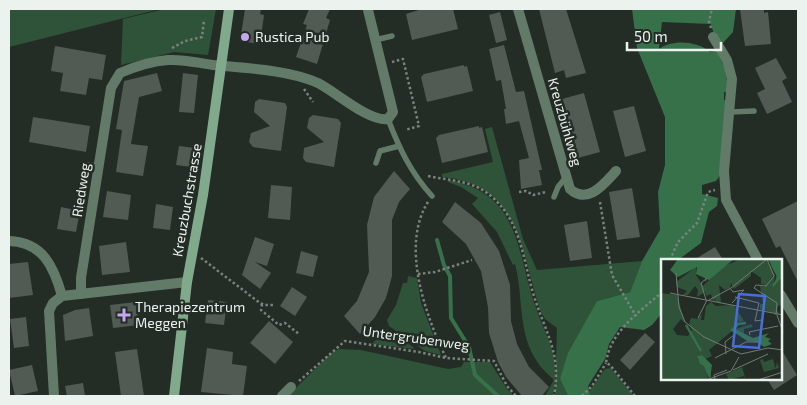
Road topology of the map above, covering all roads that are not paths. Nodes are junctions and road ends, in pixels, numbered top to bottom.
1 (229, 9) edge
2 (518, 9) edge
3 (368, 10) edge
4 (392, 36) dead end
5 (712, 37) road end
6 (375, 40) junction
7 (222, 65) junction
8 (754, 111) dead end
9 (730, 112) junction
10 (388, 119) junction
11 (398, 146) junction
12 (376, 163) dead end
13 (87, 165) dead end
14 (99, 166) junction
15 (616, 171) dead end
16 (566, 177) junction
17 (554, 194) road end
18 (432, 196) road end
19 (9, 241) edge
20 (757, 259) edge
21 (187, 282) junction
22 (81, 294) junction
23 (62, 296) junction
24 (782, 297) edge
25 (798, 323) edge
26 (292, 387) road end
27 (54, 396) edge
28 (174, 396) edge
29 (282, 396) edge

1 - 7 street, Kreuzbuchstrasse
2 - 16 street, Kreuzbühlweg
3 - 6 street
4 - 6 lane
5 - 9 street
6 - 10 street
7 - 10 street, Riedweg
7 - 14 street, Riedweg
7 - 21 street, Kreuzbuchstrasse
8 - 9 lane
9 - 20 street
10 - 11 lane
11 - 12 lane
11 - 18 lane
13 - 14 lane
14 - 22 street, Riedweg
15 - 16 street, Kreuzbühlweg
16 - 17 lane
19 - 23 street
21 - 22 street
21 - 28 street, Kreuzbuchstrasse
22 - 23 street
23 - 27 street
24 - 25 street
26 - 29 street

